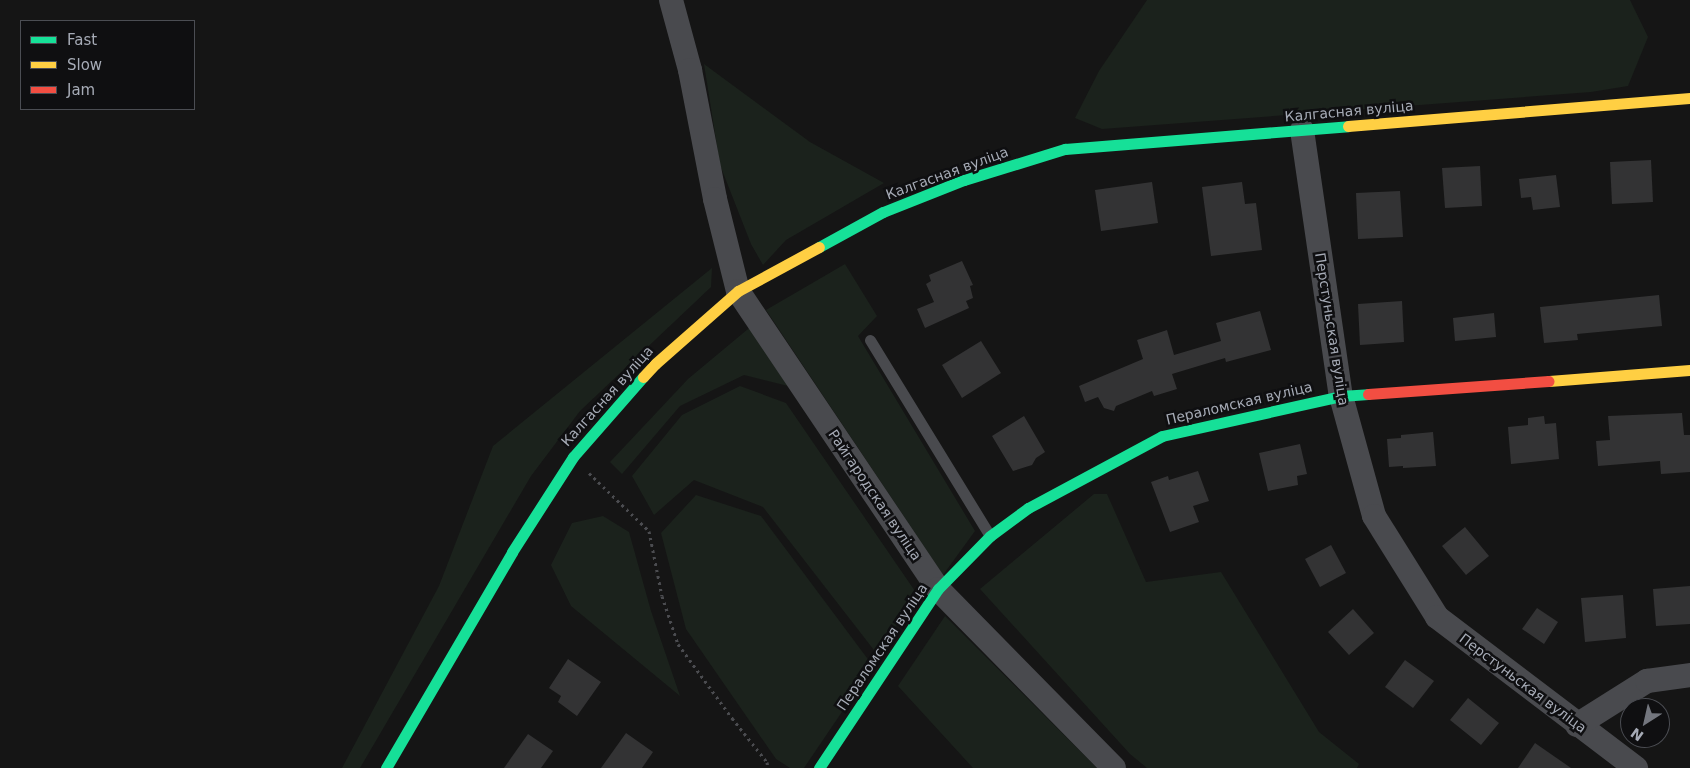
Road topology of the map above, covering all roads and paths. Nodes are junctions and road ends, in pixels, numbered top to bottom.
1 (671, 0) edge
2 (1690, 98) edge
3 (1302, 130) junction
4 (738, 291) junction
5 (870, 340) dead end
6 (1690, 370) edge
7 (1341, 396) junction
8 (572, 457) junction
9 (990, 536) junction
10 (938, 589) junction
11 (1690, 675) edge
12 (1577, 725) junction
13 (386, 768) edge
14 (768, 768) edge
15 (819, 768) edge
16 (1114, 768) edge
17 (1636, 768) edge

1 - 4 street
2 - 3 street, Калгасная вуліца
3 - 4 street, Калгасная вуліца
3 - 7 street, Перстуньская вуліца
4 - 8 street, Калгасная вуліца
4 - 10 street, Райгародская вуліца
5 - 9 lane
6 - 7 street, Пераломская вуліца
7 - 9 street, Пераломская вуліца
7 - 12 street, Перстуньская вуліца
8 - 13 street, Калгасная вуліца
8 - 14 path
9 - 10 street, Пераломская вуліца
10 - 15 street, Пераломская вуліца
10 - 16 street, Райгародская вуліца
11 - 12 street
12 - 17 street, Перстуньская вуліца

